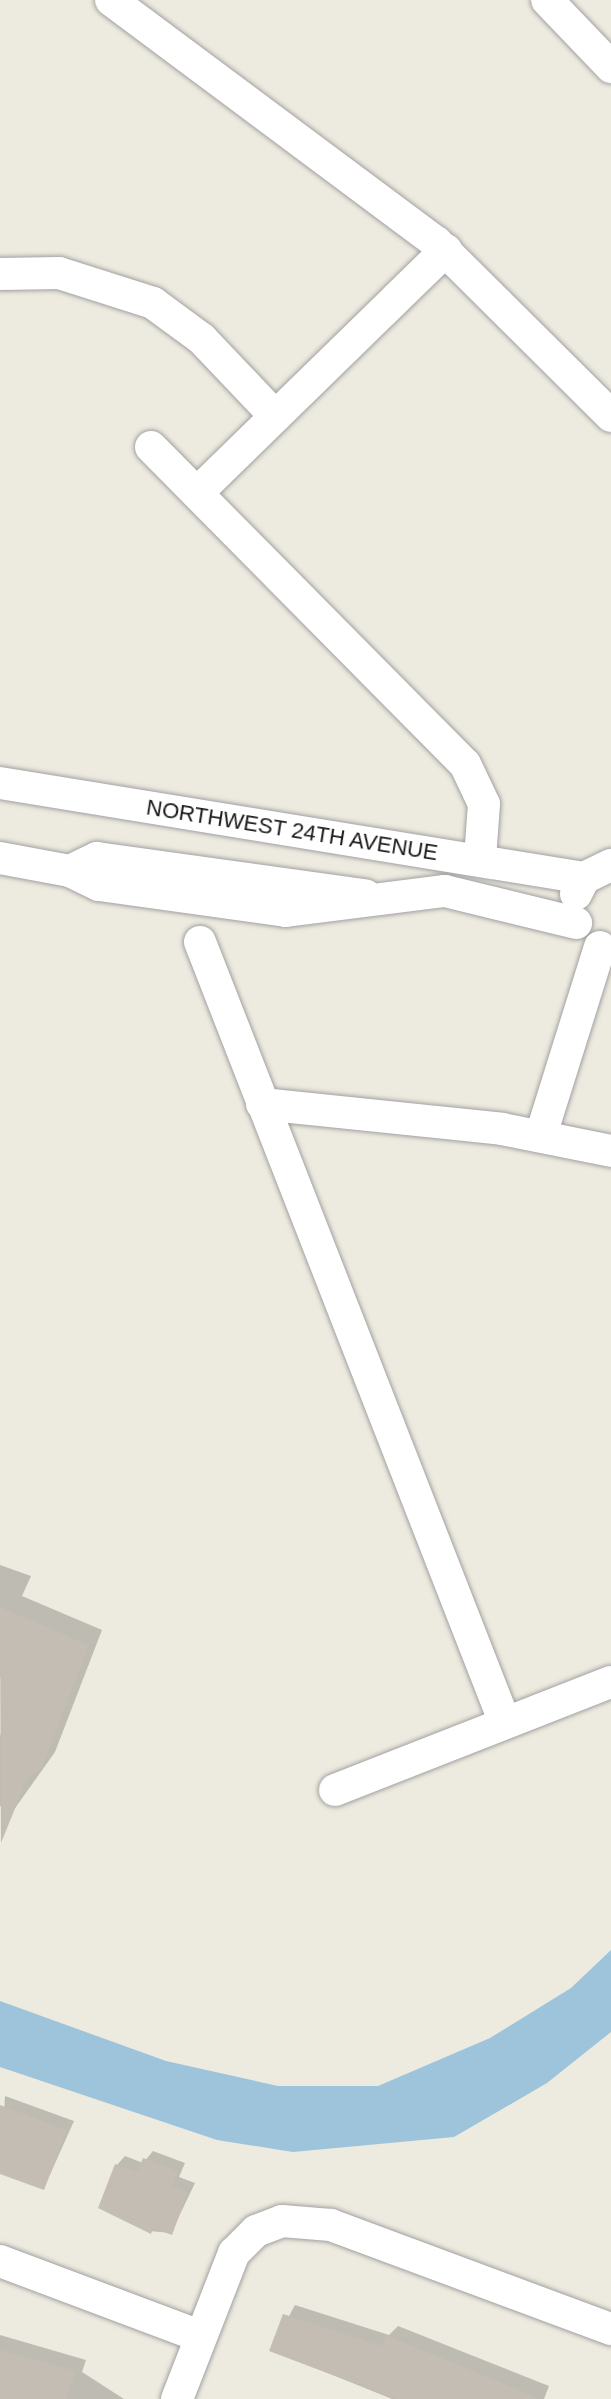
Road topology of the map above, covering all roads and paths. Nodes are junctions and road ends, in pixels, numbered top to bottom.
1 (111, 0) edge
2 (547, 0) edge
3 (611, 67) edge
4 (446, 250) junction
5 (0, 274) edge
6 (274, 415) junction
7 (611, 416) edge
8 (151, 447) dead end
9 (197, 493) junction
10 (0, 783) edge
11 (303, 831) junction
12 (0, 858) edge
13 (480, 859) junction
14 (70, 871) junction
15 (598, 871) edge
16 (293, 883) junction
17 (373, 897) junction
18 (576, 923) junction
19 (200, 942) dead end
20 (606, 948) edge
21 (262, 1104) junction
22 (541, 1135) junction
23 (611, 1151) edge
24 (611, 1682) edge
25 (505, 1723) junction
26 (335, 1790) dead end
27 (0, 2261) edge
28 (611, 2329) edge
29 (200, 2336) junction
30 (177, 2399) edge

1 - 4 street
2 - 3 street
4 - 6 street
4 - 7 street
5 - 6 street
6 - 9 street
8 - 9 street
9 - 13 street
10 - 11 street, NORTHWEST 24TH AVENUE
11 - 13 street, NORTHWEST 24TH AVENUE
11 - 16 street
12 - 14 street, NORTHWEST 24TH AVENUE
13 - 15 street, NORTHWEST 24TH AVENUE
14 - 16 street, NORTHWEST 24TH AVENUE
14 - 17 street, NORTHWEST 24TH AVENUE
15 - 18 street
16 - 17 street, NORTHWEST 24TH AVENUE
17 - 18 street, NORTHWEST 24TH AVENUE
18 - 20 street
19 - 21 street
20 - 22 street
21 - 22 street
21 - 25 street
22 - 23 street
24 - 25 street
25 - 26 street
27 - 29 street
28 - 29 street
29 - 30 street

